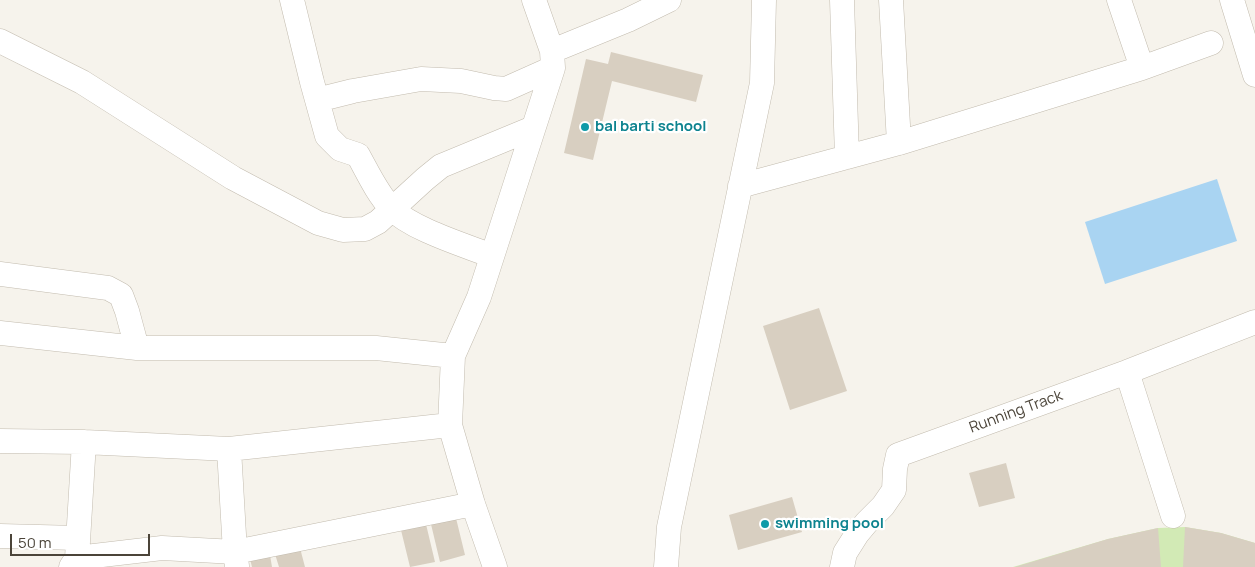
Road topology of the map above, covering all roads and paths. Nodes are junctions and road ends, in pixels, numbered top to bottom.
1 (292, 0) edge
2 (534, 0) edge
3 (669, 0) edge
4 (764, 0) edge
5 (842, 0) edge
6 (891, 0) edge
7 (1119, 0) edge
8 (1241, 7) edge
9 (623, 10) edge
10 (0, 41) edge
11 (1210, 43) dead end
12 (552, 60) junction
13 (1142, 68) junction
14 (1255, 75) edge
15 (317, 100) junction
16 (533, 128) junction
17 (899, 143) junction
18 (847, 157) junction
19 (740, 186) junction
20 (392, 209) junction
21 (492, 256) junction
22 (0, 274) edge
23 (1255, 322) edge
24 (0, 333) edge
25 (137, 348) junction
26 (453, 356) junction
27 (1127, 372) junction
28 (450, 425) junction
29 (0, 441) edge
30 (84, 442) junction
31 (229, 448) junction
32 (473, 504) junction
33 (1173, 516) dead end
34 (0, 536) edge
35 (75, 555) edge
36 (236, 559) edge
37 (495, 567) edge
38 (666, 567) edge
39 (842, 567) edge

1 - 15 street
2 - 12 street
3 - 9 street
4 - 19 street
5 - 18 street
6 - 17 street
7 - 13 street
8 - 14 street
9 - 12 street
10 - 20 street
11 - 13 street
12 - 15 street
12 - 16 street
13 - 17 street
15 - 20 street
16 - 20 street
16 - 21 street
17 - 18 street
18 - 19 street
19 - 38 street
20 - 21 street
21 - 26 street
22 - 25 street
23 - 27 street, Running Track
24 - 25 street
25 - 26 street
26 - 28 street
27 - 33 street
27 - 39 street, Running Track
28 - 31 street
28 - 32 street
29 - 30 street
30 - 31 street
30 - 35 street
31 - 36 street
32 - 36 street
32 - 37 street
34 - 35 street
35 - 36 street

